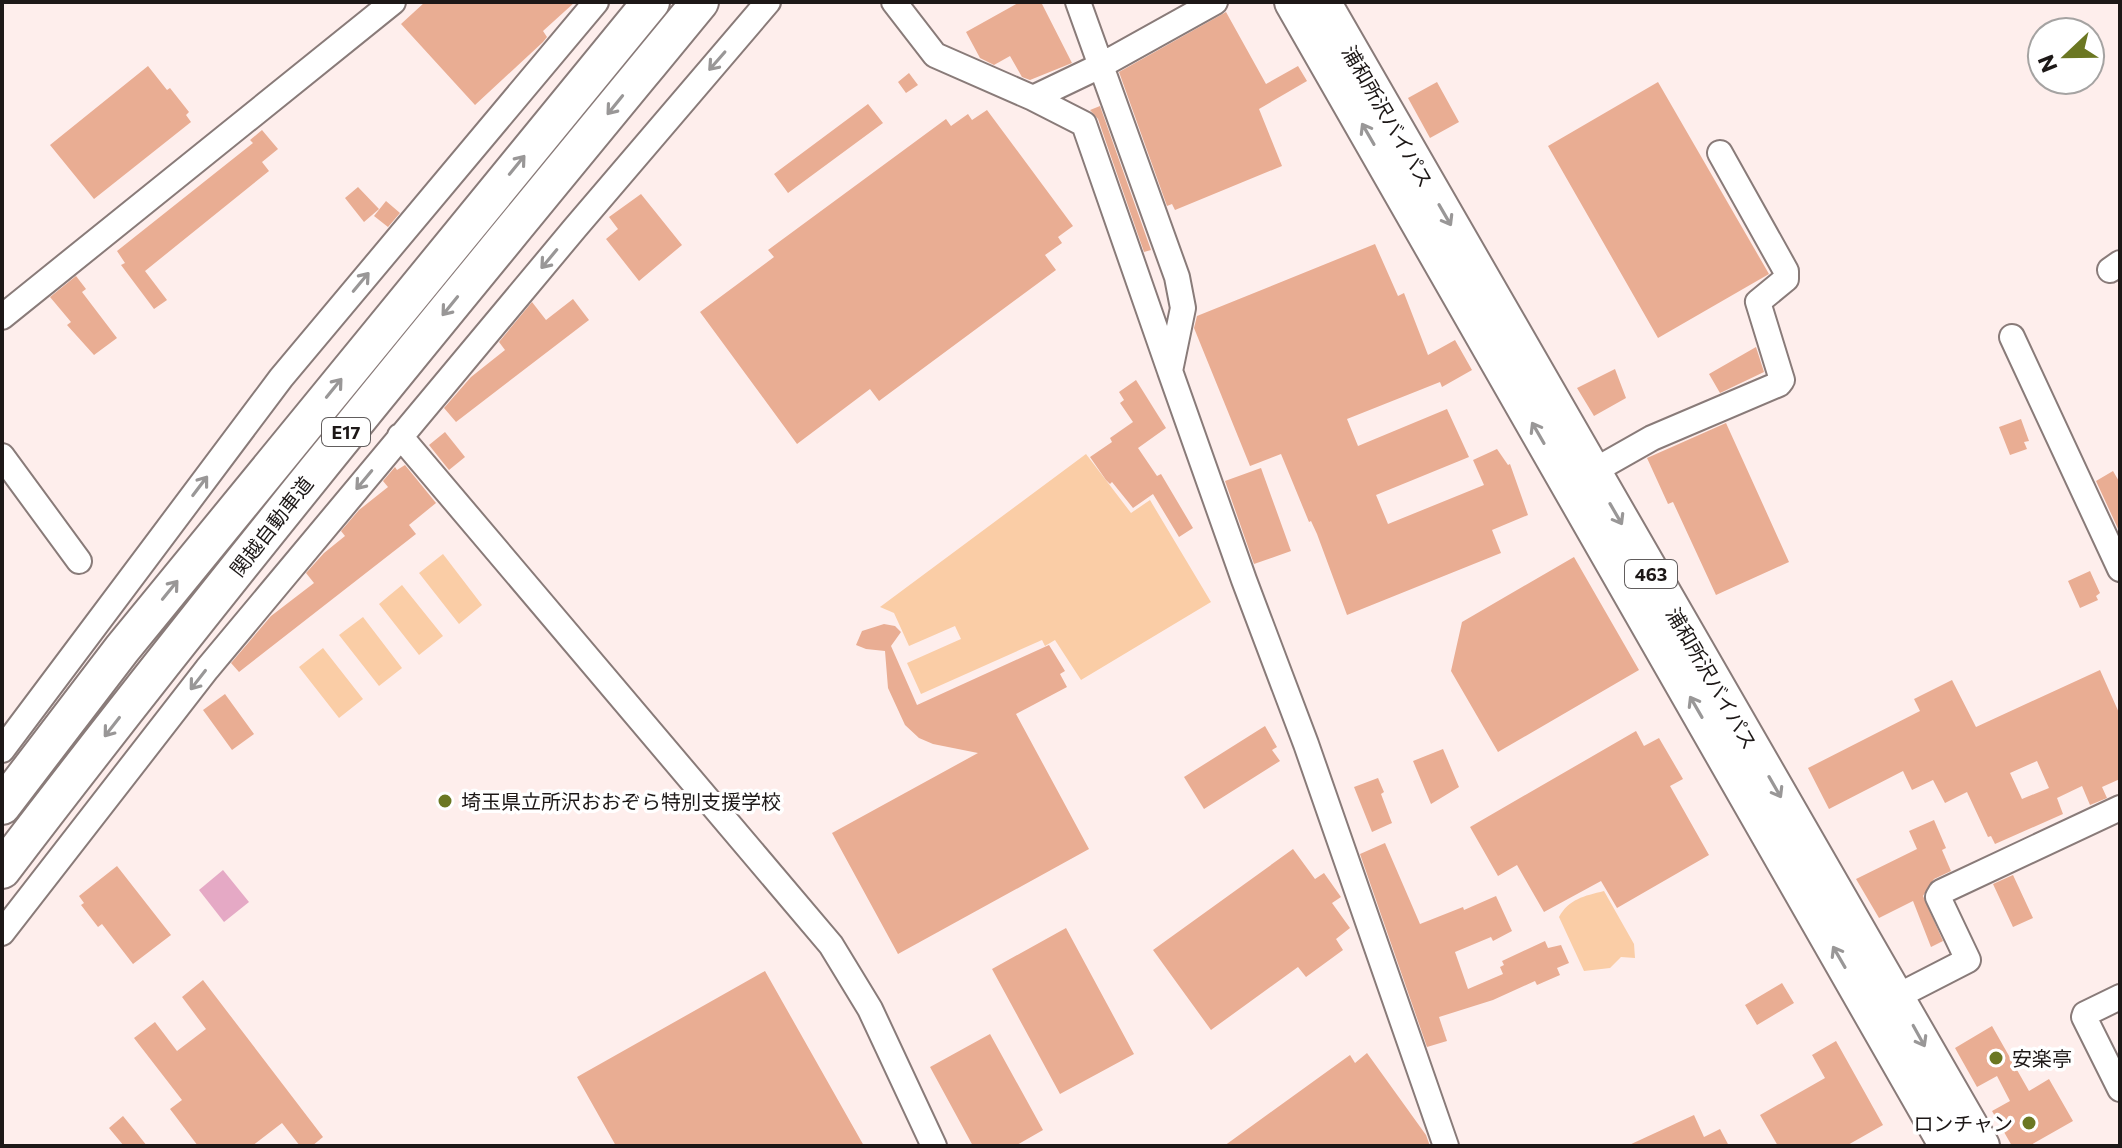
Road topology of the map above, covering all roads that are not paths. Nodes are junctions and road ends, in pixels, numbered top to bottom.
1 (393, 2) edge
2 (596, 2) edge
3 (651, 2) edge
4 (700, 2) edge
5 (768, 2) edge
6 (894, 2) edge
7 (1078, 2) edge
8 (1215, 2) edge
9 (1293, 2) edge
10 (1322, 2) edge
11 (1100, 66) junction
12 (1033, 98) junction
13 (1720, 153) dead end
14 (2, 317) edge
15 (2012, 337) dead end
16 (1170, 371) junction
17 (400, 436) junction
18 (2, 456) edge
19 (1592, 472) junction
20 (79, 561) dead end
21 (2120, 569) edge
22 (2, 750) edge
23 (2, 806) edge
24 (2120, 808) edge
25 (2, 870) edge
26 (2, 933) edge
27 (1896, 997) junction
28 (2120, 997) edge
29 (2120, 1089) edge
30 (934, 1146) edge
31 (1446, 1146) edge
32 (1948, 1146) edge
33 (1981, 1146) edge

1 - 14 street
22 -> 2 street
23 -> 3 highway, 関越自動車道 / E17
4 -> 25 highway, 関越自動車道 / E17
5 -> 17 street
6 - 12 street
7 - 11 street
8 - 11 street
32 -> 9 highway, 浦和所沢バイパス / 463
10 -> 19 highway, 浦和所沢バイパス / 463
11 - 12 street
11 - 16 street
12 - 16 street
13 - 19 street
15 - 21 street
16 - 31 street
17 -> 26 street
17 - 30 street
18 - 20 street
19 -> 27 highway, 浦和所沢バイパス / 463
24 - 27 street
27 -> 33 highway, 浦和所沢バイパス / 463
28 - 29 street

